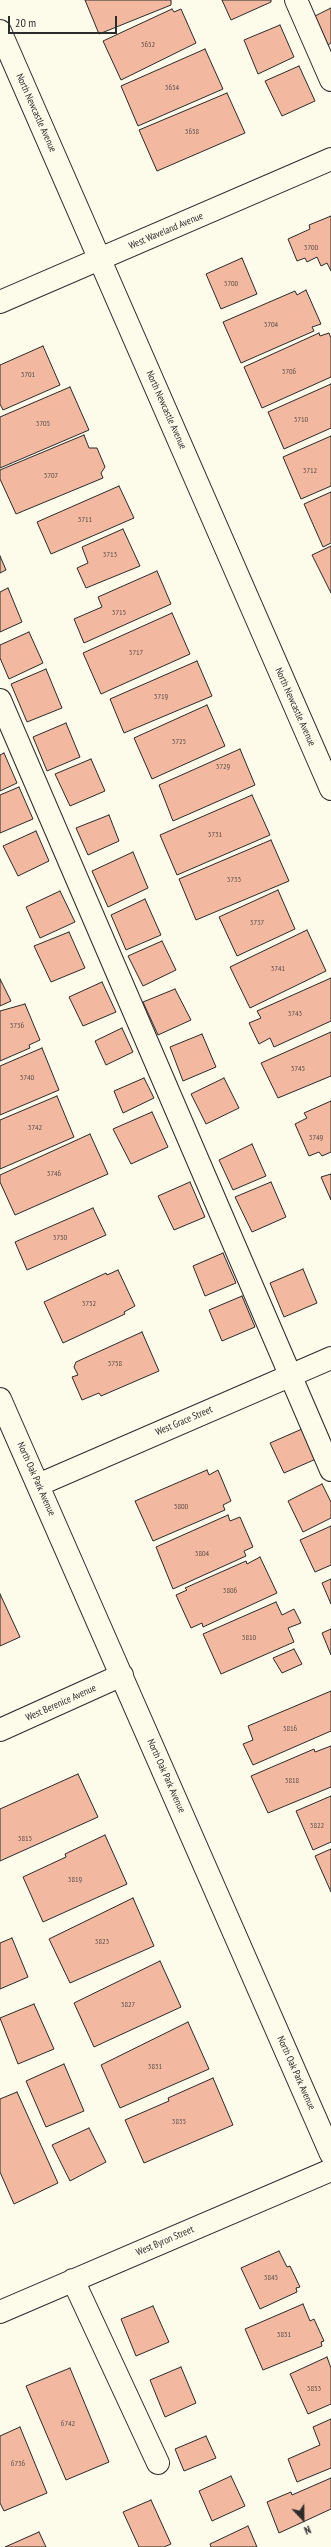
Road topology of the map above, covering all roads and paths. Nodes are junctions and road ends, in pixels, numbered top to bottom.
1 (296, 0) edge
2 (0, 31) edge
3 (331, 80) edge
4 (331, 159) edge
5 (100, 259) junction
6 (0, 302) edge
7 (0, 700) edge
8 (331, 789) edge
9 (331, 1358) edge
10 (290, 1376) junction
11 (0, 1399) edge
12 (331, 1470) edge
13 (38, 1485) junction
14 (122, 1675) junction
15 (0, 1730) edge
16 (331, 2154) edge
17 (331, 2170) edge
18 (73, 2280) junction
19 (0, 2312) edge
20 (158, 2463) dead end

1 - 3 street
2 - 5 street, North Newcastle Avenue
4 - 5 street, West Waveland Avenue
5 - 6 street, West Waveland Avenue
5 - 8 street, North Newcastle Avenue
7 - 10 street
9 - 10 street, West Grace Street
10 - 12 street
10 - 13 street, West Grace Street
11 - 13 street, North Oak Park Avenue
13 - 14 street, North Oak Park Avenue
14 - 15 street, West Berenice Avenue
14 - 16 street, North Oak Park Avenue
17 - 18 street, West Byron Street
18 - 19 street, West Byron Street
18 - 20 street

